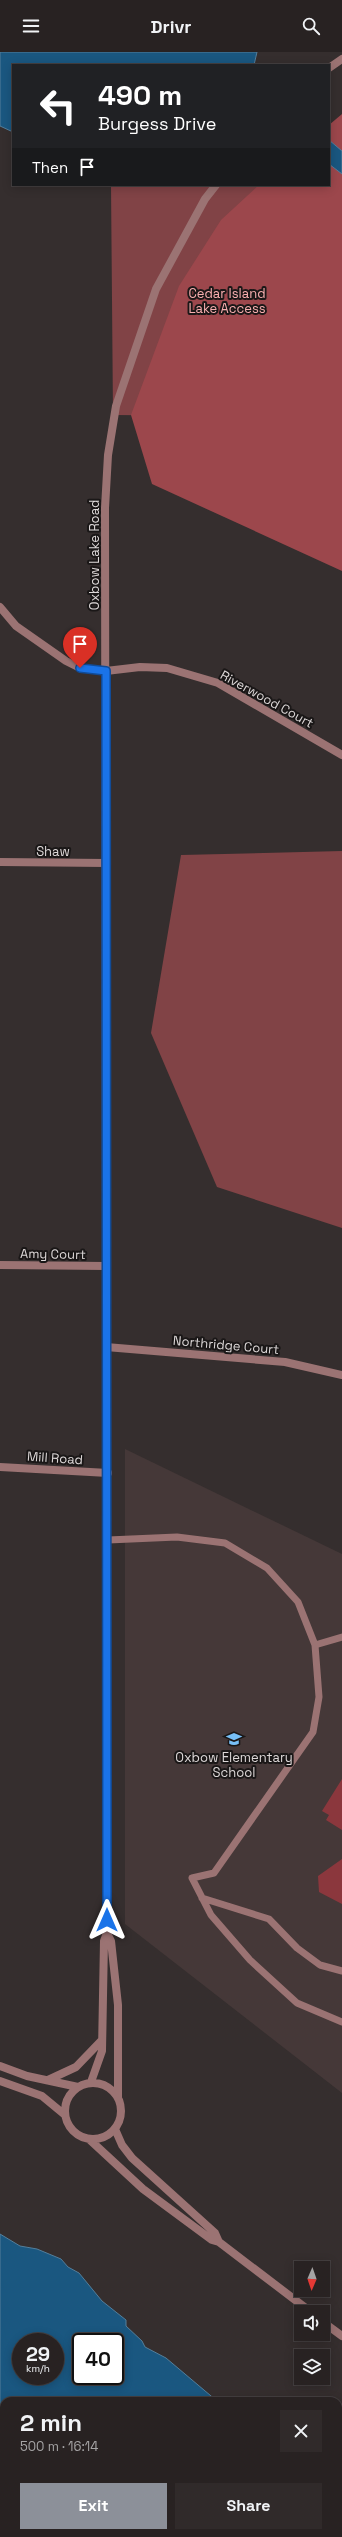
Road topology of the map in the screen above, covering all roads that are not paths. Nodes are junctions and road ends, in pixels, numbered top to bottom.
1 (342, 59) edge
2 (330, 67) edge
3 (215, 186) edge
4 (0, 607) edge
5 (106, 671) junction
6 (342, 756) edge
7 (0, 862) edge
8 (107, 863) junction
9 (0, 1265) edge
10 (106, 1266) junction
11 (106, 1347) junction
12 (342, 1375) edge
13 (0, 1467) edge
14 (108, 1473) junction
15 (108, 1540) junction
16 (342, 1637) edge
17 (315, 1645) junction
18 (202, 1898) junction
19 (107, 1933) junction
20 (342, 1971) edge
21 (342, 2022) edge
22 (102, 2040) junction
23 (0, 2066) edge
24 (0, 2081) edge
25 (46, 2081) junction
26 (91, 2082) junction
27 (78, 2087) junction
28 (118, 2098) junction
29 (65, 2115) junction
30 (115, 2129) junction
31 (90, 2140) junction
32 (219, 2242) junction
33 (302, 2305) edge
34 (330, 2327) edge
35 (342, 2336) edge

1 - 2 street
3 - 5 street, Oxbow Lake Road
4 - 5 street, Riverwood Court
5 - 6 street, Riverwood Court
5 - 8 street, Oxbow Lake Road
7 - 8 street, Shaw
8 - 10 street, Oxbow Lake Road
9 - 10 street, Amy Court
10 - 11 street, Oxbow Lake Road
11 - 12 street, Northridge Court
11 - 14 street, Oxbow Lake Road
13 - 14 street, Mill Road
14 - 15 street, Oxbow Lake Road
15 - 17 lane
15 - 19 street, Oxbow Lake Road
16 - 17 lane
17 - 18 lane
18 - 20 lane
18 - 21 lane
19 - 22 street, Oxbow Lake Road
19 - 28 street, Oxbow Lake Road
22 - 25 street
22 - 26 street, Oxbow Lake Road
23 - 25 street
24 - 29 street
25 - 27 street
26 - 27 street
26 - 28 street
27 - 29 street
28 - 30 street
29 - 31 street
30 - 31 street
30 - 32 street
31 - 32 street
32 - 33 street
34 - 35 street

